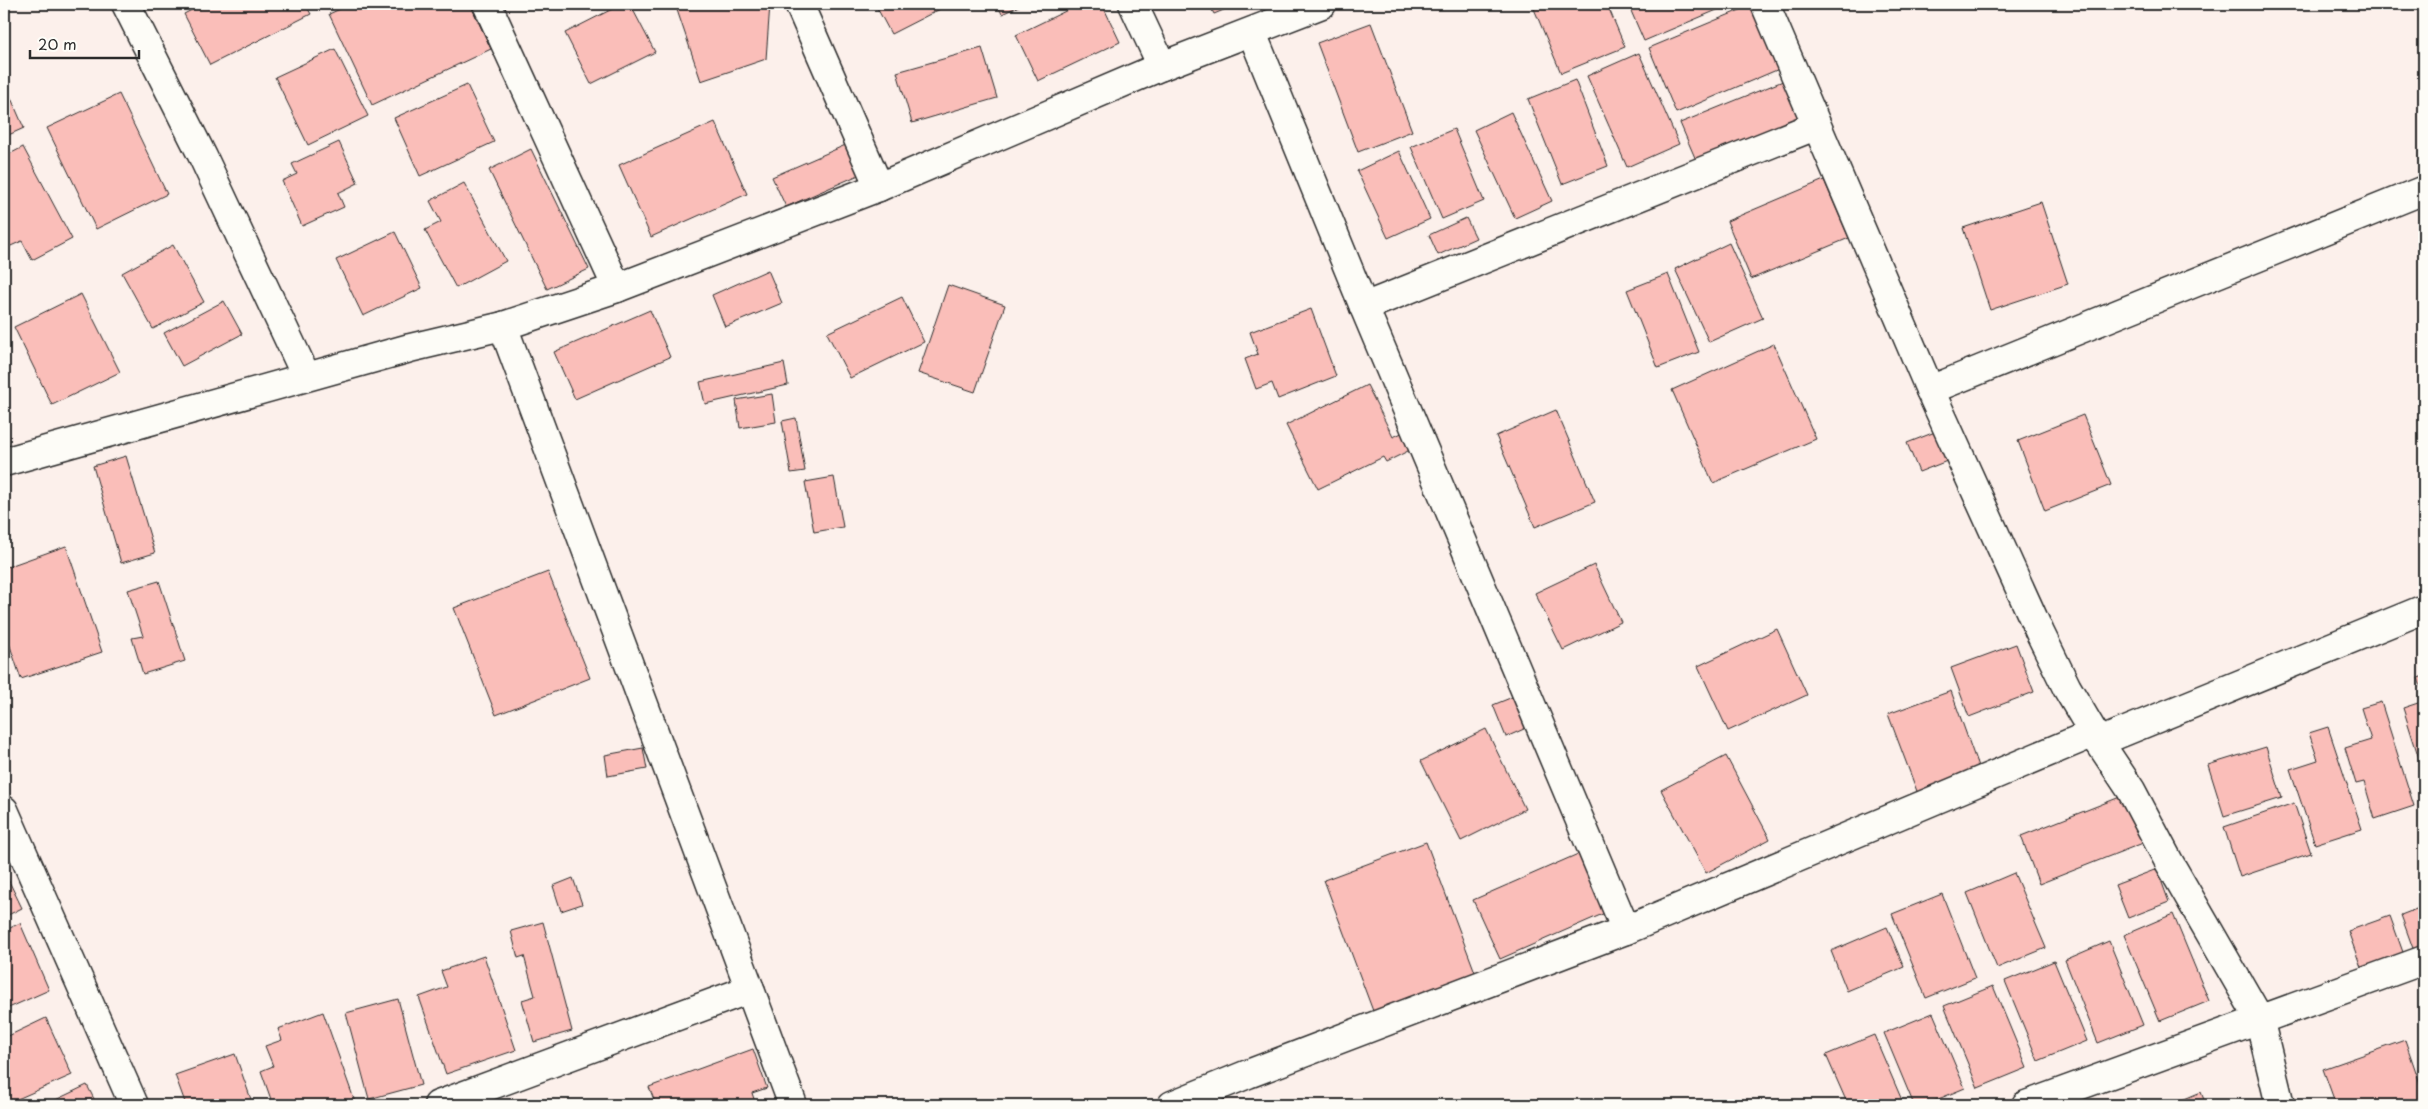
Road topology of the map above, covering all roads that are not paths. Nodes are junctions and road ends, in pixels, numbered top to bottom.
1 (126, 4) edge
2 (487, 4) edge
3 (799, 4) edge
4 (1132, 4) edge
5 (1322, 4) edge
6 (1765, 4) edge
7 (1252, 33) junction
8 (1162, 66) junction
9 (1816, 126) junction
10 (879, 187) junction
11 (2424, 190) edge
12 (618, 288) junction
13 (1364, 308) junction
14 (502, 326) junction
15 (306, 376) junction
16 (1930, 390) junction
17 (4, 462) edge
18 (2424, 609) edge
19 (2096, 738) junction
20 (4, 810) edge
21 (1626, 930) junction
22 (2424, 960) edge
23 (750, 989) junction
24 (2259, 1018) junction
25 (134, 1105) edge
26 (438, 1105) edge
27 (793, 1105) edge
28 (1172, 1105) edge
29 (2026, 1105) edge
30 (2280, 1105) edge

1 - 15 street
2 - 12 street
3 - 10 street
4 - 8 street
5 - 7 street
6 - 9 street
7 - 8 street
7 - 13 street
8 - 10 street
9 - 13 street
9 - 16 street
10 - 12 street
11 - 16 street
12 - 14 street
13 - 21 street
14 - 15 street
14 - 23 street
15 - 17 street
16 - 19 street
18 - 19 street
19 - 21 street
19 - 24 street
20 - 25 street
21 - 28 street
22 - 24 street
23 - 26 street
23 - 27 street
24 - 29 street
24 - 30 street

